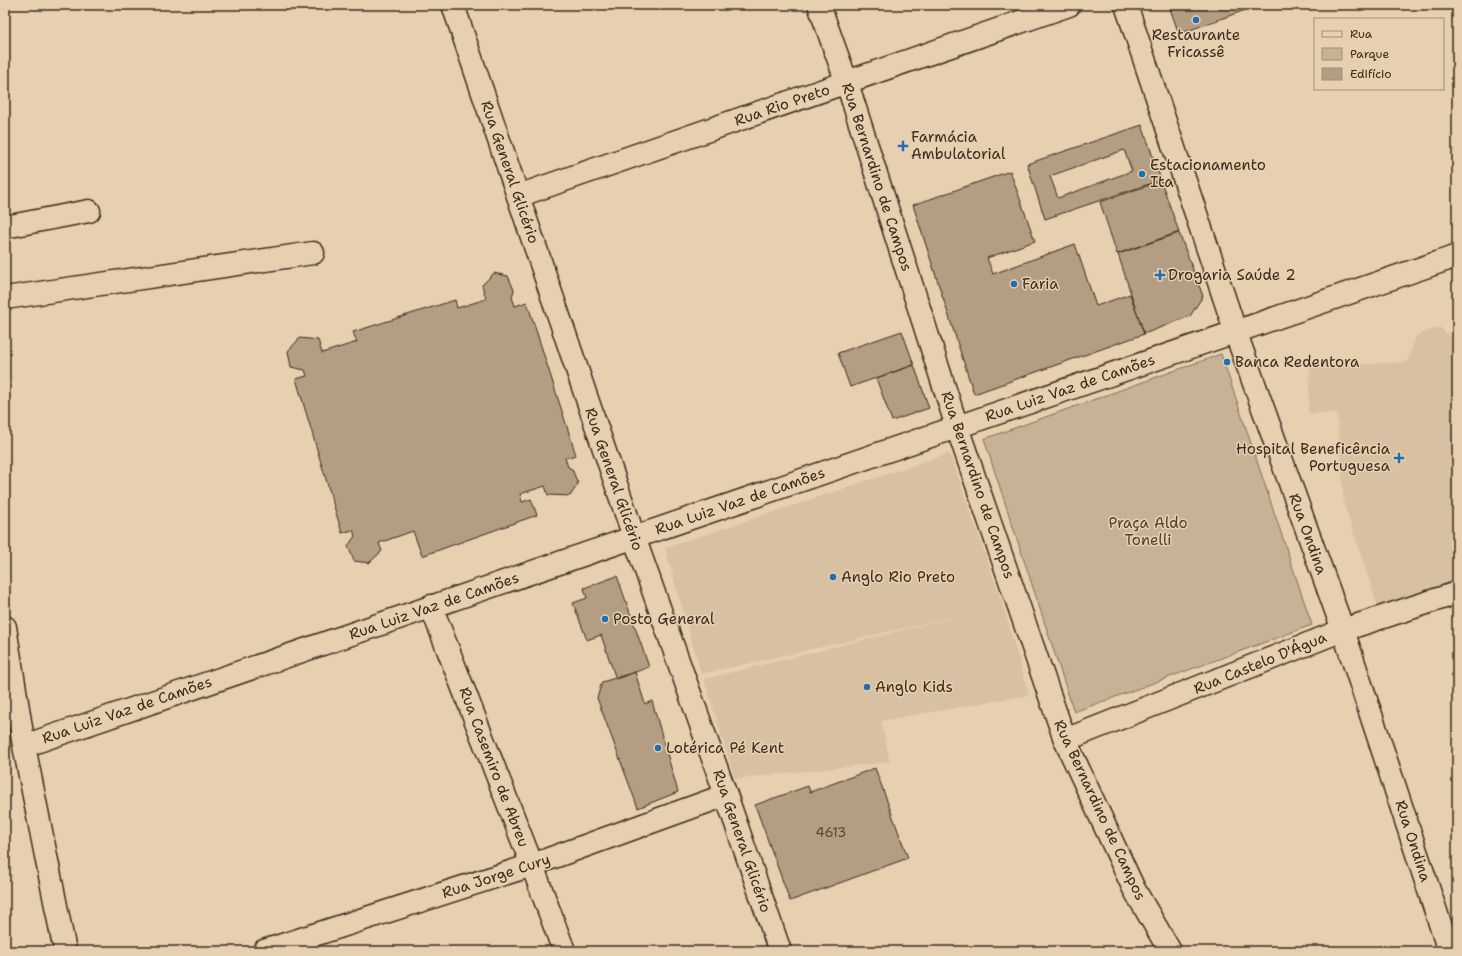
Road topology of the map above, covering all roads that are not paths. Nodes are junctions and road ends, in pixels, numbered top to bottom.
1 (453, 5) edge
2 (819, 5) edge
3 (1069, 5) edge
4 (1126, 5) edge
5 (846, 83) junction
6 (518, 196) junction
7 (89, 211) dead end
8 (5, 227) edge
9 (313, 253) dead end
10 (1457, 256) edge
11 (5, 298) edge
12 (1235, 332) junction
13 (957, 427) junction
14 (634, 537) junction
15 (1457, 593) edge
16 (431, 606) junction
17 (5, 627) edge
18 (1343, 630) junction
19 (11, 704) edge
20 (1065, 740) junction
21 (24, 746) junction
22 (726, 795) junction
23 (532, 864) junction
24 (65, 951) edge
25 (264, 951) edge
26 (564, 951) edge
27 (780, 951) edge
28 (1170, 951) edge
29 (1449, 951) edge

1 - 6 street, Rua General Glicério
2 - 5 street, Rua Bernardino de Campos
3 - 5 street, Rua Rio Preto
4 - 12 street, Rua Ondina
5 - 6 street, Rua Rio Preto
5 - 13 street, Rua Bernardino de Campos
6 - 14 street, Rua General Glicério
7 - 8 street
9 - 11 street
10 - 12 street, Rua Luiz Vaz de Camões
12 - 13 street, Rua Luiz Vaz de Camões
12 - 18 street, Rua Ondina
13 - 14 street, Rua Luiz Vaz de Camões
13 - 20 street, Rua Bernardino de Campos
14 - 16 street, Rua Luiz Vaz de Camões
14 - 22 street, Rua General Glicério
15 - 18 street, Rua Castelo D'Água
16 - 21 street, Rua Luiz Vaz de Camões
16 - 23 street, Rua Casemiro de Abreu
17 - 19 street
18 - 20 street, Rua Castelo D'Água
18 - 29 street, Rua Ondina
19 - 21 street
20 - 28 street, Rua Bernardino de Campos
21 - 24 street
22 - 23 street, Rua Jorge Cury
22 - 27 street, Rua General Glicério
23 - 25 street, Rua Jorge Cury
23 - 26 street, Rua Casemiro de Abreu

